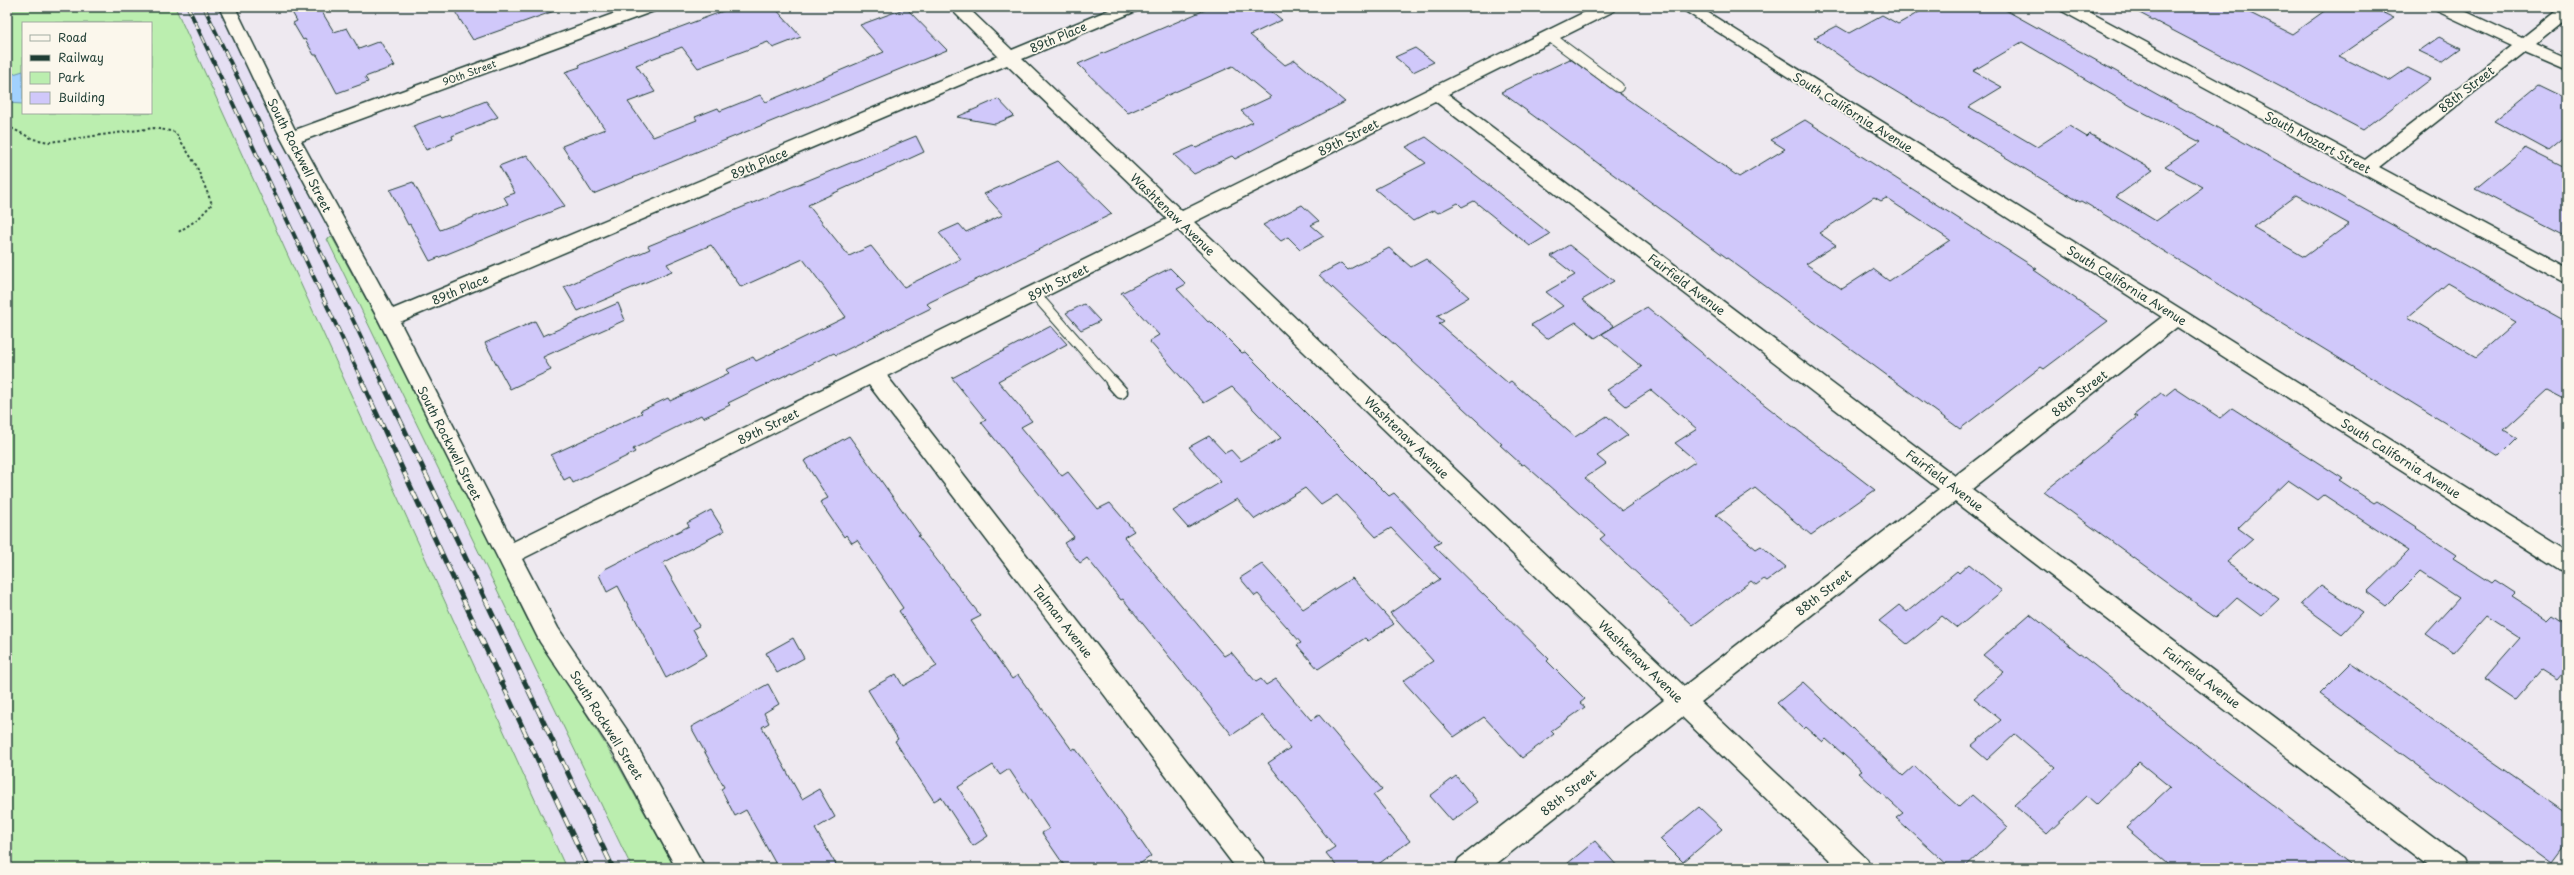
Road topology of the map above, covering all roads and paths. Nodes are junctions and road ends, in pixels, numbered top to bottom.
1 (227, 7) edge
2 (648, 7) edge
3 (957, 7) edge
4 (1130, 7) edge
5 (1608, 7) edge
6 (1687, 7) edge
7 (2068, 7) edge
8 (2443, 7) edge
9 (2567, 10) edge
10 (1549, 36) junction
11 (2524, 44) junction
12 (1009, 57) junction
13 (2567, 65) edge
14 (1618, 87) dead end
15 (1436, 93) junction
16 (7, 126) edge
17 (290, 138) junction
18 (2366, 168) junction
19 (1180, 221) junction
20 (177, 233) dead end
21 (2567, 277) edge
22 (1034, 293) junction
23 (2177, 316) junction
24 (388, 319) junction
25 (873, 374) junction
26 (1121, 392) dead end
27 (1956, 489) junction
28 (507, 556) junction
29 (2567, 563) edge
30 (1683, 702) junction
31 (691, 868) edge
32 (1253, 868) edge
33 (1469, 868) edge
34 (1857, 868) edge
35 (2453, 868) edge

1 - 17 street, South Rockwell Street
2 - 17 street, 90th Street
3 - 12 street, Washtenaw Avenue
4 - 12 street, 89th Place
5 - 10 street, 89th Street
6 - 23 street, South California Avenue
7 - 18 street, South Mozart Street
8 - 11 street
9 - 11 street, 88th Street
10 - 14 lane
10 - 15 street, 89th Street
11 - 13 street
11 - 18 street, 88th Street
12 - 19 street, Washtenaw Avenue
12 - 24 street, 89th Place
15 - 19 street, 89th Street
15 - 27 street, Fairfield Avenue
16 - 20 path
17 - 24 street, South Rockwell Street
18 - 21 street, South Mozart Street
19 - 22 street, 89th Street
19 - 30 street, Washtenaw Avenue
22 - 25 street, 89th Street
22 - 26 lane
23 - 27 street, 88th Street
23 - 29 street, South California Avenue
24 - 28 street, South Rockwell Street
25 - 28 street, 89th Street
25 - 32 street, Talman Avenue
27 - 30 street, 88th Street
27 - 35 street, Fairfield Avenue
28 - 31 street, South Rockwell Street
30 - 33 street, 88th Street
30 - 34 street, Washtenaw Avenue

